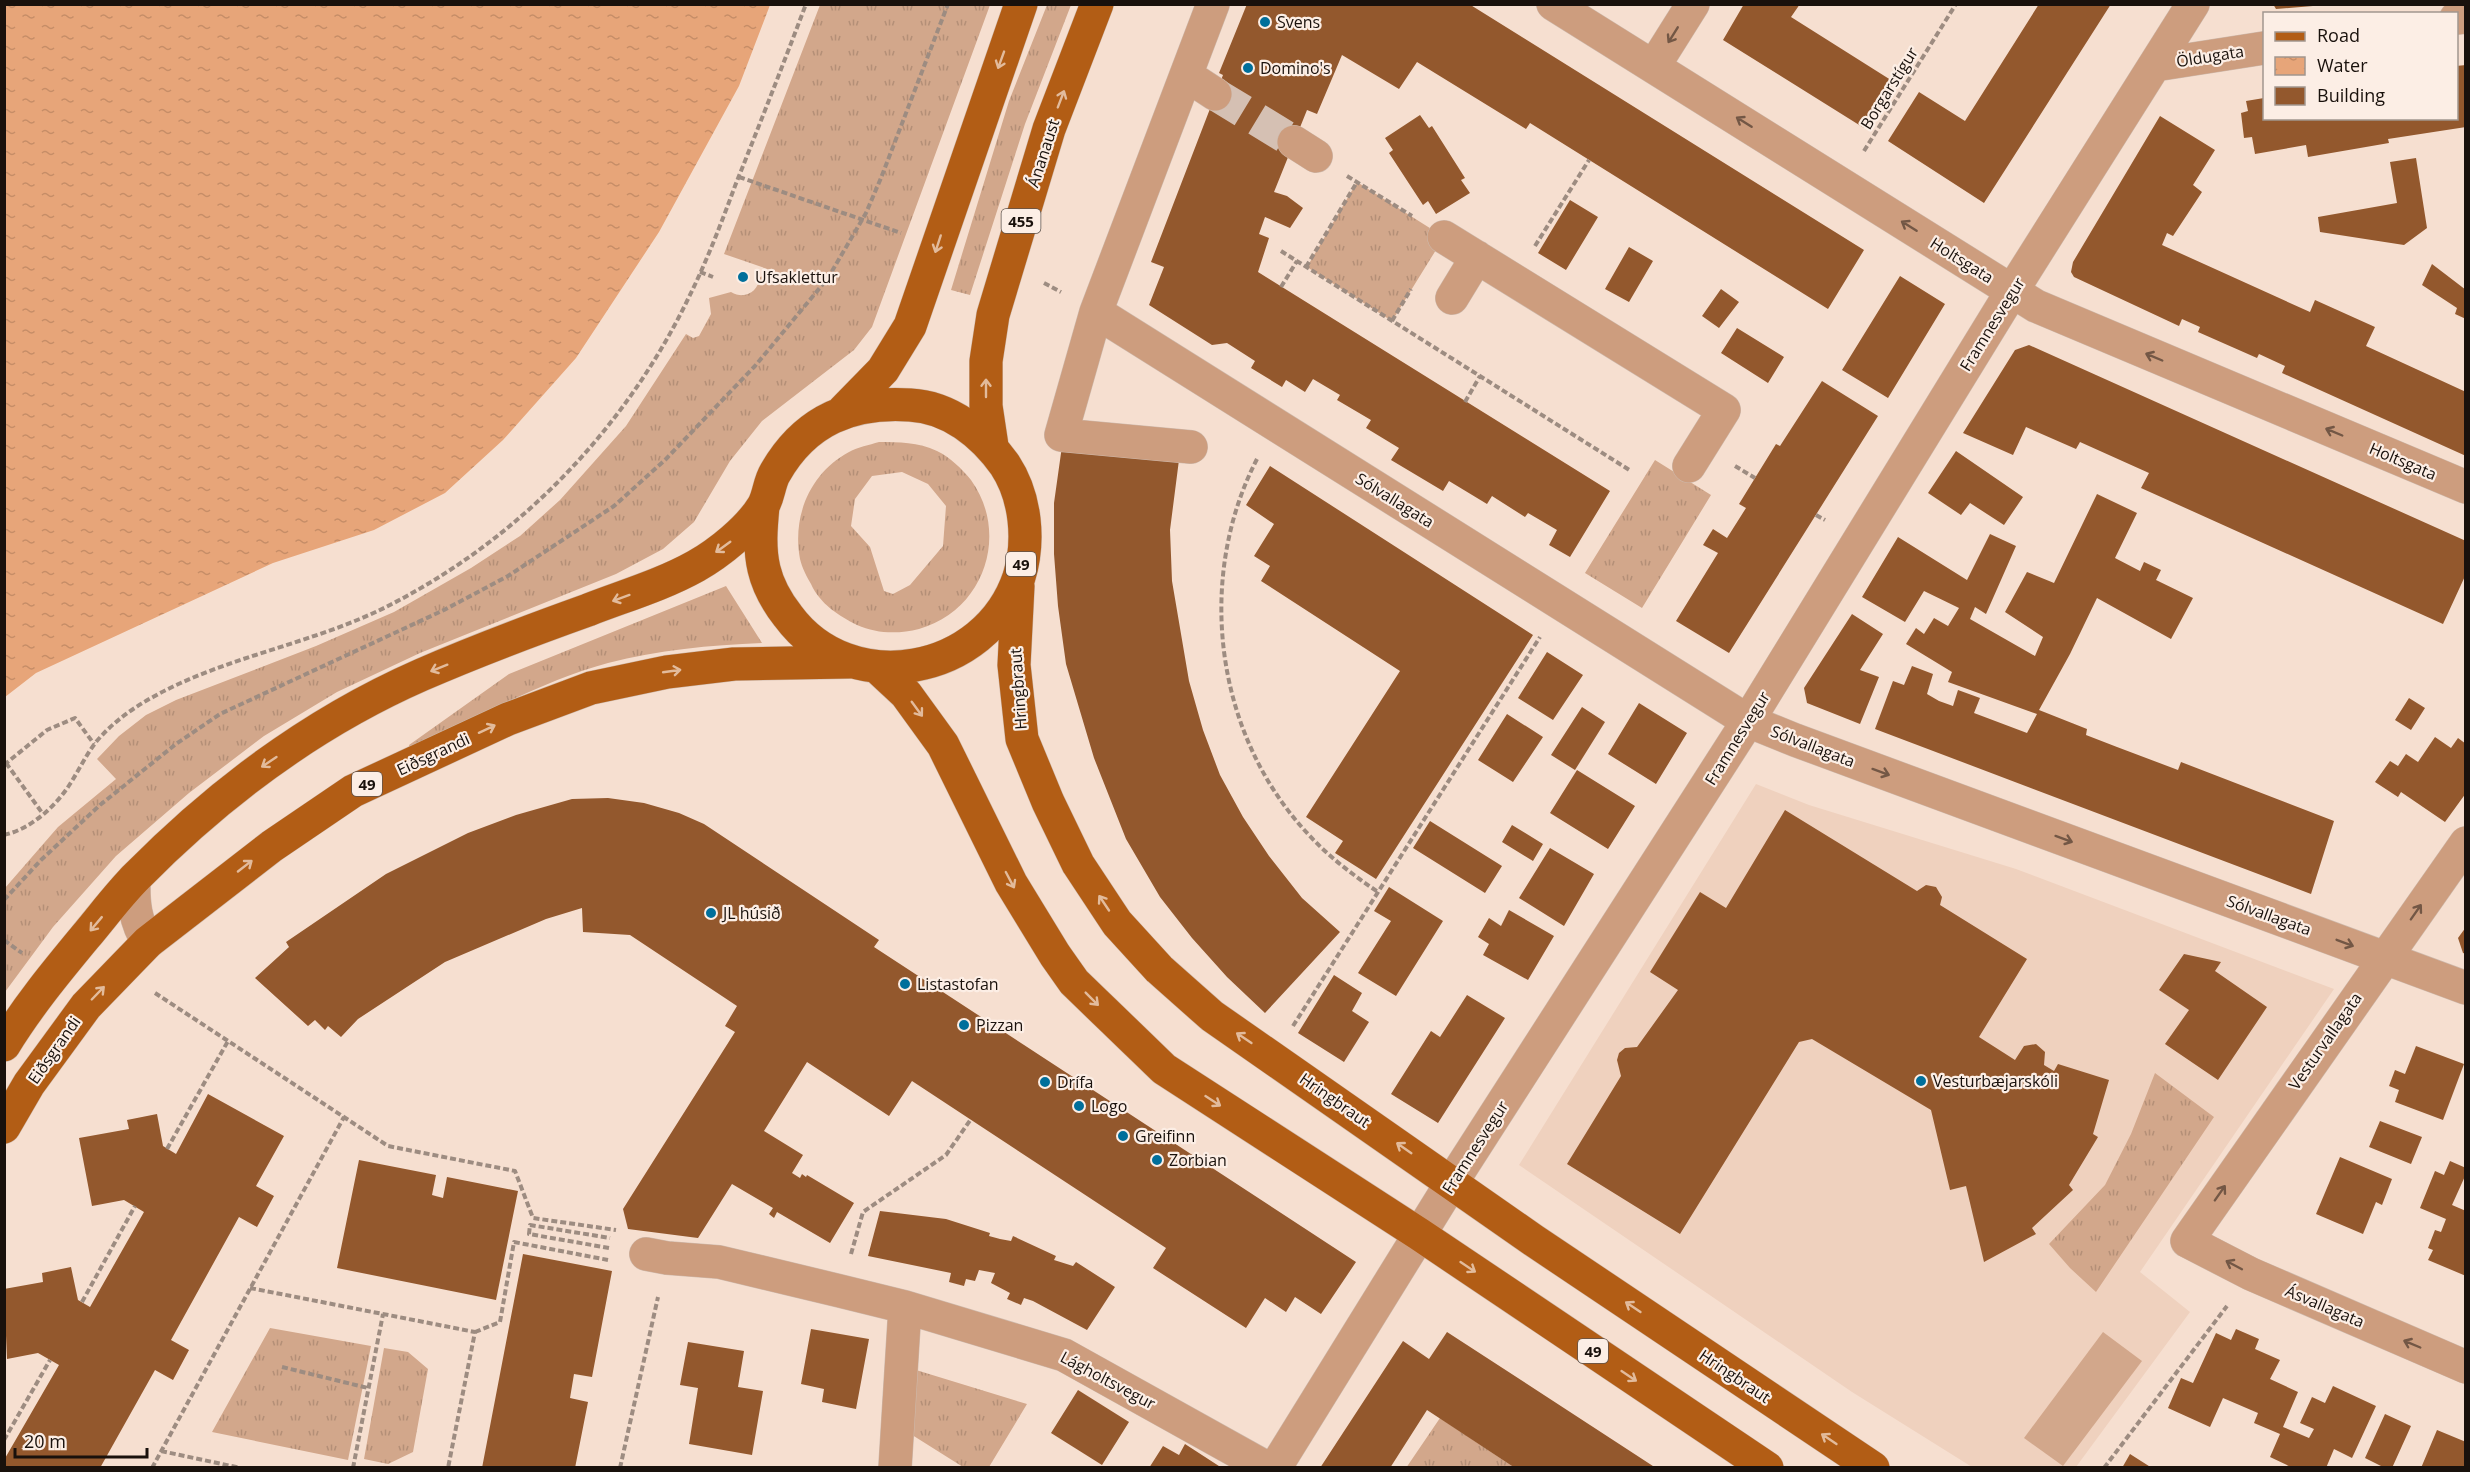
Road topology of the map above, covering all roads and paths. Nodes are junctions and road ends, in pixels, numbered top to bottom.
1 (806, 4) edge
2 (948, 4) edge
3 (1021, 4) edge
4 (1097, 4) edge
5 (1213, 4) edge
6 (1553, 4) edge
7 (1693, 4) edge
8 (1956, 4) edge
9 (2193, 4) edge
10 (2263, 48) edge
11 (2155, 65) junction
12 (1654, 66) junction
13 (1186, 75) junction
14 (1215, 94) tunnel mouth
15 (1305, 149) dead end
16 (1589, 160) dead end
17 (739, 177) junction
18 (1357, 182) junction
19 (1843, 184) junction
20 (862, 220) junction
21 (1444, 237) joint
22 (1281, 251) dead end
23 (1478, 257) junction
24 (1297, 261) junction
25 (1306, 267) junction
26 (700, 272) junction
27 (713, 277) dead end
28 (1514, 280) junction
29 (1281, 287) dead end
30 (2012, 291) junction
31 (1452, 298) dead end
32 (1096, 312) junction
33 (1480, 376) junction
34 (1465, 402) dead end
35 (843, 411) junction
36 (1276, 425) junction
37 (992, 446) junction
38 (1191, 447) dead end
39 (1689, 466) dead end
40 (1631, 471) dead end
41 (2466, 487) edge
42 (763, 506) junction
43 (1018, 578) junction
44 (1561, 604) junction
45 (864, 665) junction
46 (1748, 720) junction
47 (94, 744) junction
48 (5, 764) edge
49 (43, 814) junction
50 (4, 835) edge
51 (2466, 843) edge
52 (134, 879) junction
53 (1378, 892) junction
54 (4, 900) edge
55 (4, 940) edge
56 (148, 942) junction
57 (27, 958) dead end
58 (2384, 958) junction
59 (2466, 988) edge
60 (148, 989) dead end
61 (1286, 1036) dead end
62 (228, 1041) junction
63 (4, 1045) edge
64 (344, 1118) junction
65 (971, 1119) dead end
66 (4, 1127) edge
67 (167, 1149) dead end
68 (1452, 1182) junction
69 (135, 1206) dead end
70 (621, 1231) dead end
71 (1419, 1234) junction
72 (2187, 1241) joint
73 (649, 1256) junction
74 (2251, 1274) junction
75 (250, 1288) junction
76 (840, 1291) junction
77 (82, 1302) dead end
78 (905, 1307) junction
79 (383, 1314) junction
80 (476, 1332) junction
81 (50, 1360) dead end
82 (282, 1367) dead end
83 (2466, 1367) edge
84 (368, 1388) junction
85 (4, 1440) edge
86 (160, 1451) junction
87 (152, 1467) edge
88 (241, 1467) edge
89 (352, 1467) edge
90 (448, 1467) edge
91 (620, 1467) edge
92 (896, 1467) edge
93 (1266, 1467) edge
94 (1275, 1467) edge
95 (1767, 1467) edge
96 (1873, 1467) edge
97 (2104, 1467) edge

1 - 17 path
2 - 20 path
3 -> 35 main road
37 -> 4 main road, Ánanaust / 455
5 - 13 street
6 - 12 street, Holtsgata
7 -> 12 street
8 - 19 path, Borgarstígur
9 - 11 street, Framnesvegur
10 - 11 street, Öldugata
11 - 30 street, Framnesvegur
19 -> 12 street, Holtsgata
13 - 14 street
13 - 32 street
15 - 18 path
16 - 28 path
17 - 20 path
17 - 26 path
18 - 21 path
18 - 25 path
30 -> 19 street, Holtsgata
20 - 54 path
21 - 23 street
22 - 24 path
23 - 28 street
23 - 31 street
24 - 25 path
24 - 29 path
25 - 33 path
26 - 27 path
26 - 47 path
28 - 39 street
41 -> 30 street, Holtsgata
30 - 46 street, Framnesvegur
32 - 36 street, Sólvallagata
32 - 38 street
33 - 34 path
33 - 40 path
35 - 37 main road, 49
35 - 42 main road, 49
36 - 44 street, Sólvallagata
36 - 53 path
37 - 43 main road, 49
42 - 45 main road, 49
42 -> 52 main road, 49
43 - 45 main road, 49
68 -> 43 main road, Hringbraut / 49
44 - 46 street, Sólvallagata
44 - 53 path
56 -> 45 main road, Eiðsgrandi / 49
45 -> 71 main road, 49
46 -> 58 street, Sólvallagata
46 - 68 street, Framnesvegur
47 - 48 path
47 - 49 path
48 - 49 path
49 - 50 path
58 -> 51 street, Vesturvallagata
52 - 56 street
52 -> 63 main road, 49
53 - 61 path
55 - 57 path
66 -> 56 main road, Eiðsgrandi / 49
58 - 59 street, Sólvallagata
72 -> 58 street, Vesturvallagata
60 - 62 path
62 - 64 path
62 - 67 path
64 - 70 path
64 - 75 path
65 - 76 path
68 - 71 street, Framnesvegur
96 -> 68 main road, Hringbraut / 49
69 - 77 path
71 - 94 street, Framnesvegur
71 -> 95 main road, 49
74 -> 72 street, Ásvallagata
73 - 73 path
73 - 76 street, Lágholtsvegur
73 - 80 path
73 - 91 path
83 -> 74 street, Ásvallagata
74 - 97 path
75 - 79 path
75 - 86 path
76 - 78 street, Lágholtsvegur
78 - 92 street
78 - 93 street, Lágholtsvegur
79 - 80 path
79 - 84 path
80 - 90 path
81 - 85 path
82 - 84 path
84 - 89 path
86 - 87 path
86 - 88 path

